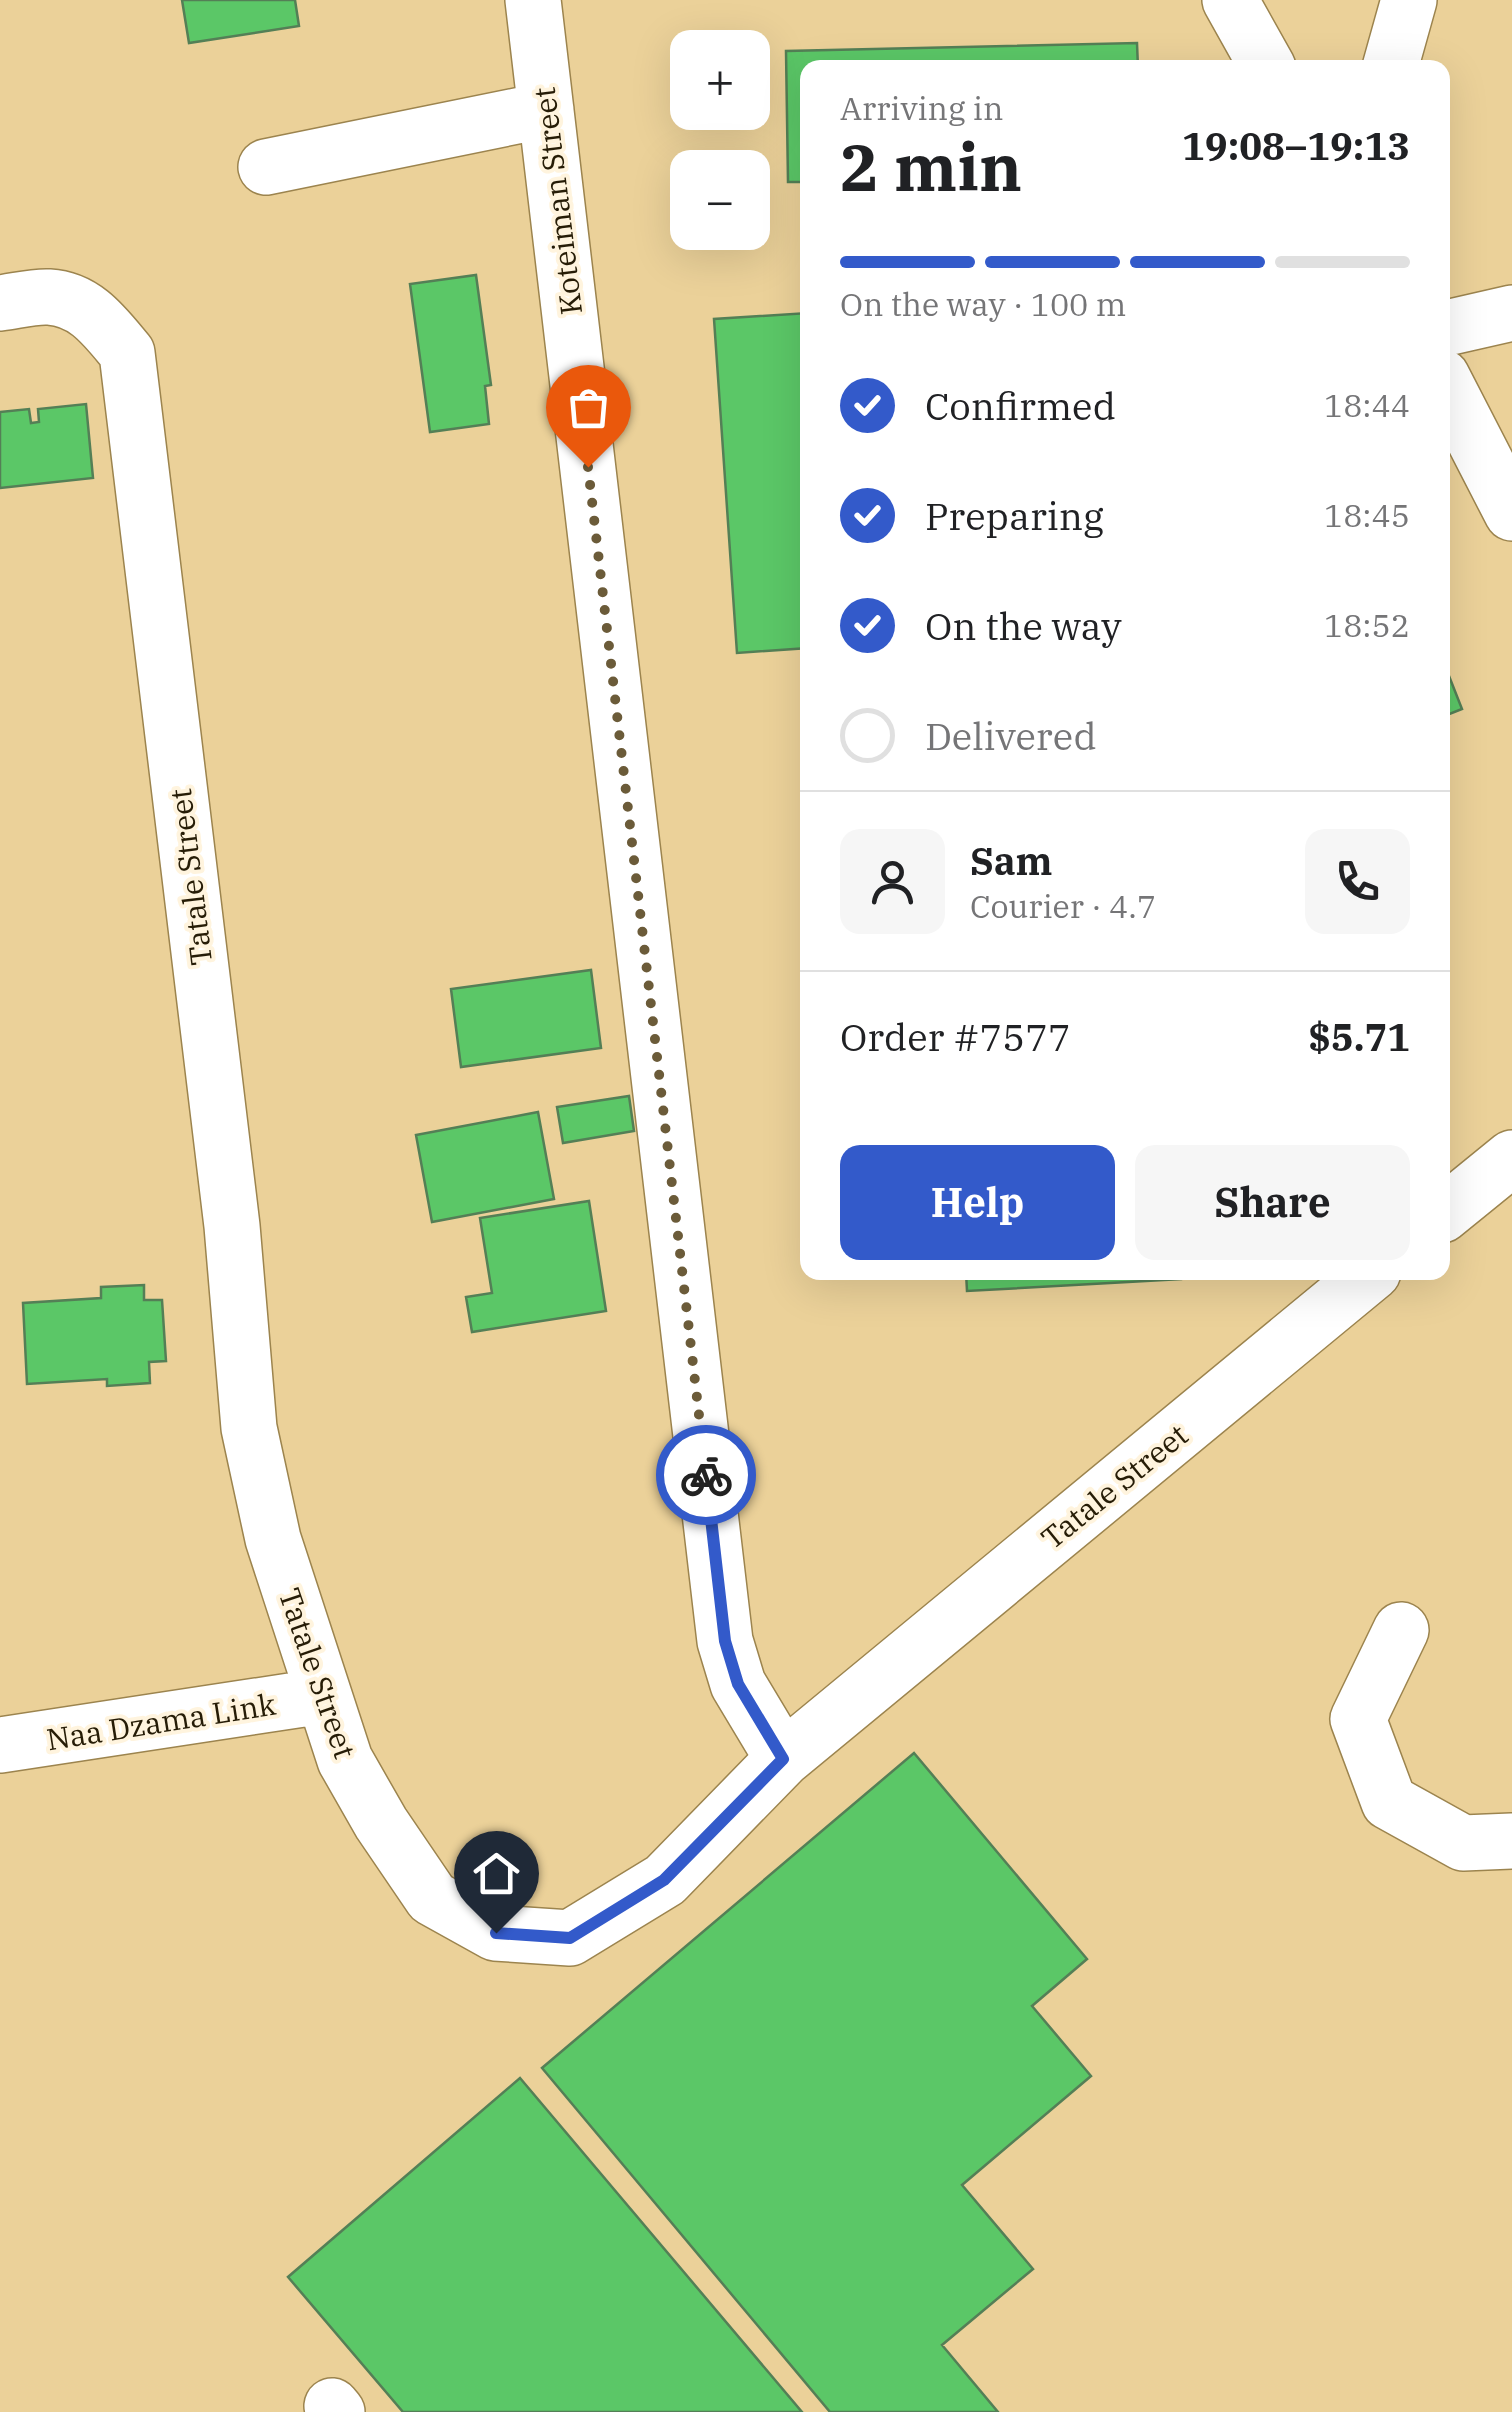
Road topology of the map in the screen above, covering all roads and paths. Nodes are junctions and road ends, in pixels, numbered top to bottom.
1 (533, 0) edge
2 (1230, 0) edge
3 (1409, 0) edge
4 (1264, 60) edge
5 (1392, 60) edge
6 (546, 110) junction
7 (266, 167) dead end
8 (0, 303) edge
9 (1512, 313) edge
10 (1450, 327) edge
11 (1450, 393) edge
12 (1512, 512) edge
13 (1512, 1158) edge
14 (1450, 1208) edge
15 (1363, 1280) edge
16 (1401, 1630) dead end
17 (323, 1696) junction
18 (0, 1745) edge
19 (783, 1759) junction
20 (1512, 1841) edge

1 - 6 street, Koteiman Street
2 - 4 street
3 - 5 street
6 - 7 street
6 - 19 street, Koteiman Street
8 - 17 street, Tatale Street
9 - 10 street
11 - 12 street
13 - 14 street
15 - 19 street, Tatale Street
16 - 20 street
17 - 18 street, Naa Dzama Link
17 - 19 street, Tatale Street

